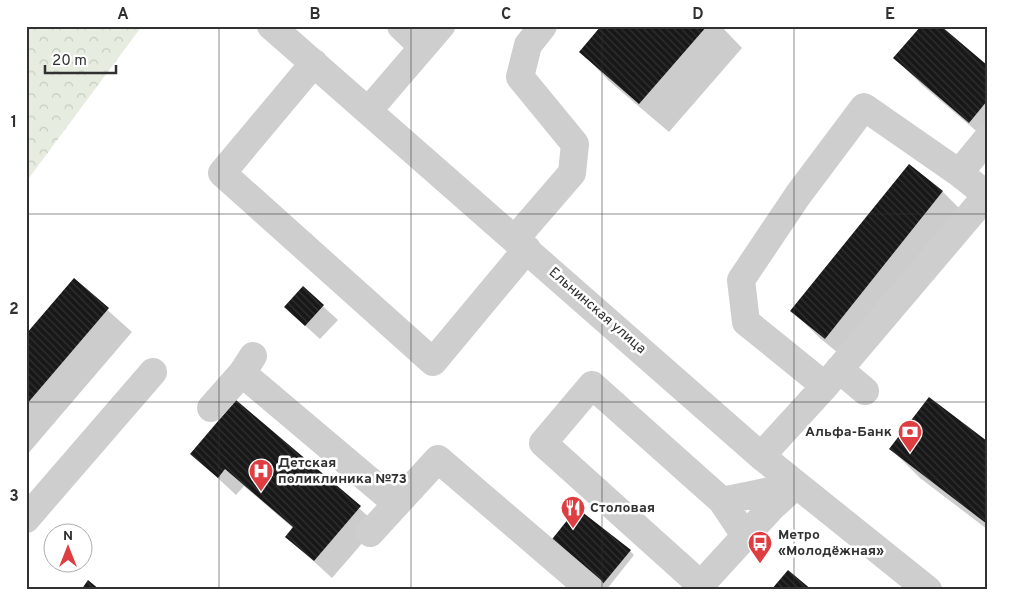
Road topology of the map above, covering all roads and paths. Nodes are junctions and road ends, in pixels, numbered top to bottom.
1 (271, 26) edge
2 (401, 26) edge
3 (442, 26) edge
4 (544, 26) edge
5 (423, 47) junction
6 (314, 63) junction
7 (368, 111) junction
8 (987, 139) edge
9 (959, 173) junction
10 (521, 244) junction
11 (153, 372) dead end
12 (832, 378) junction
13 (865, 391) dead end
14 (211, 408) dead end
15 (761, 456) junction
16 (796, 485) junction
17 (722, 501) junction
18 (396, 503) junction
19 (26, 519) edge
20 (370, 534) dead end
21 (746, 537) junction
22 (699, 587) edge
23 (591, 590) edge
24 (928, 590) edge

1 - 6 street, Ельнинская улица
2 - 5 street
3 - 5 street
4 - 10 street
5 - 7 street
6 - 7 street, Ельнинская улица
6 - 10 street
7 - 10 street, Ельнинская улица
8 - 9 street
9 - 12 street
9 - 12 street
10 - 15 street, Ельнинская улица
11 - 19 street
12 - 13 street
12 - 15 street
14 - 18 street
15 - 16 street, Ельнинская улица
16 - 17 street
16 - 21 street
16 - 24 street, Ельнинская улица
17 - 21 street
17 - 22 street
18 - 20 street
18 - 23 street
21 - 22 street

